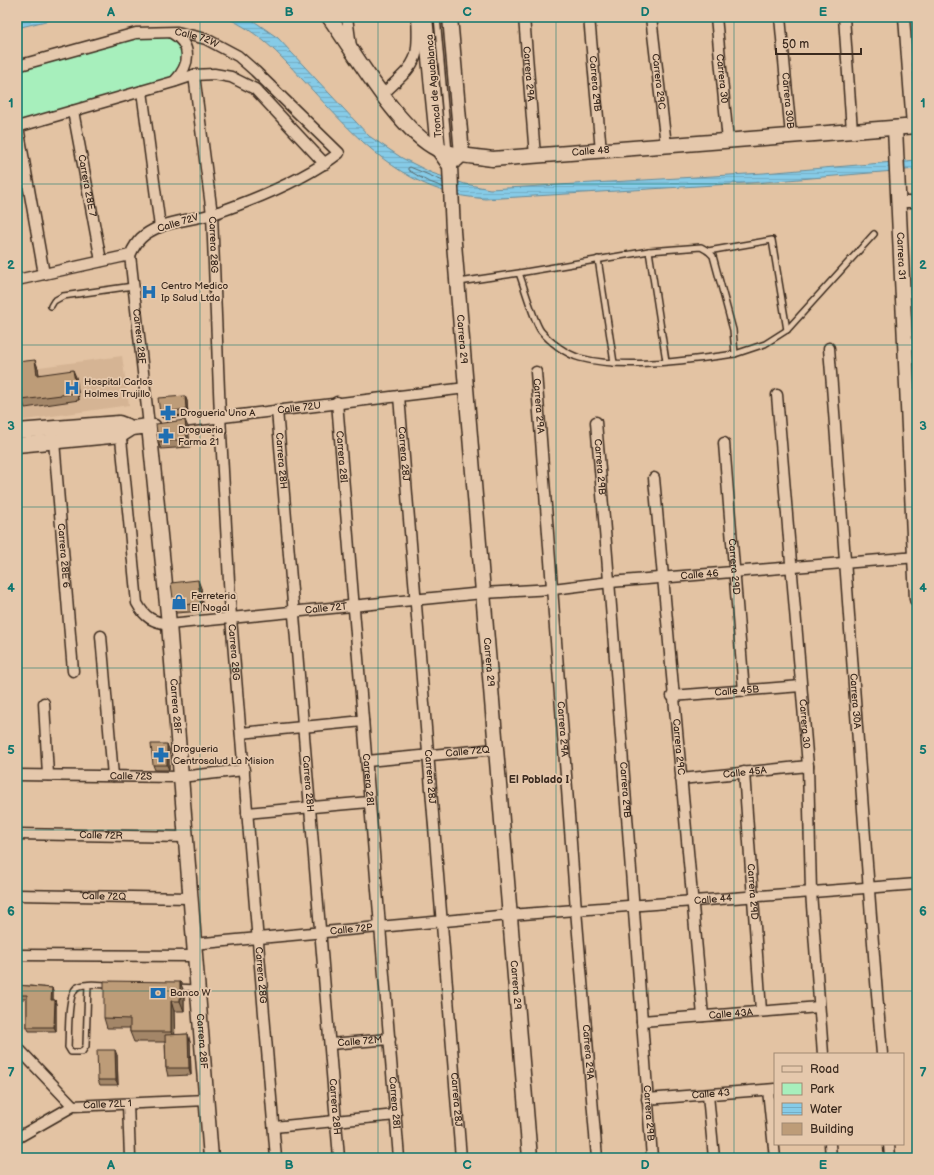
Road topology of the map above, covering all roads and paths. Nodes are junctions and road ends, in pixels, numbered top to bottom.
1 (329, 17) edge
2 (347, 17) edge
3 (416, 17) edge
4 (425, 17) edge
5 (437, 17) edge
6 (450, 17) edge
7 (524, 17) edge
8 (588, 17) edge
9 (651, 17) edge
10 (716, 17) edge
11 (780, 17) edge
12 (844, 17) edge
13 (904, 17) edge
14 (169, 32) junction
15 (351, 47) junction
16 (17, 66) edge
17 (194, 75) junction
18 (173, 82) junction
19 (142, 91) junction
20 (382, 95) junction
21 (73, 111) junction
22 (915, 126) edge
23 (18, 127) edge
24 (895, 128) junction
25 (852, 131) junction
26 (790, 136) junction
27 (728, 140) junction
28 (666, 145) junction
29 (601, 150) junction
30 (339, 154) joint
31 (535, 156) junction
32 (450, 159) junction
33 (325, 164) junction
34 (898, 198) junction
35 (917, 202) edge
36 (212, 214) junction
37 (160, 227) junction
38 (874, 234) dead end
39 (649, 251) junction
40 (708, 251) junction
41 (130, 255) junction
42 (598, 259) junction
43 (101, 261) junction
44 (519, 273) junction
45 (44, 274) junction
46 (17, 280) edge
47 (457, 282) junction
48 (133, 286) junction
49 (51, 306) dead end
50 (787, 330) junction
51 (829, 348) dead end
52 (735, 354) junction
53 (666, 361) junction
54 (614, 363) junction
55 (536, 372) dead end
56 (466, 388) junction
57 (912, 394) edge
58 (777, 395) dead end
59 (399, 396) junction
60 (337, 402) junction
61 (277, 410) junction
62 (220, 416) junction
63 (596, 422) dead end
64 (149, 426) junction
65 (124, 429) junction
66 (17, 431) edge
67 (54, 441) junction
68 (724, 443) dead end
69 (17, 445) edge
70 (654, 478) dead end
71 (916, 558) edge
72 (847, 563) junction
73 (792, 568) junction
74 (734, 573) junction
75 (662, 578) junction
76 (610, 582) junction
77 (553, 589) junction
78 (483, 593) junction
79 (917, 599) edge
80 (416, 600) junction
81 (354, 605) junction
82 (294, 612) junction
83 (231, 618) junction
84 (168, 624) junction
85 (102, 636) dead end
86 (72, 671) dead end
87 (801, 686) junction
88 (744, 691) junction
89 (672, 696) junction
90 (44, 703) dead end
91 (364, 721) junction
92 (304, 727) junction
93 (241, 732) junction
94 (496, 749) junction
95 (429, 756) junction
96 (367, 761) junction
97 (808, 766) junction
98 (244, 770) junction
99 (744, 772) junction
100 (17, 775) edge
101 (48, 775) junction
102 (113, 776) junction
103 (180, 777) junction
104 (681, 779) junction
105 (369, 802) junction
106 (310, 807) junction
107 (248, 813) junction
108 (17, 834) edge
109 (185, 836) junction
110 (917, 884) edge
111 (868, 887) junction
112 (811, 892) junction
113 (17, 895) edge
114 (752, 896) junction
115 (190, 898) junction
116 (692, 900) junction
117 (632, 905) junction
118 (576, 910) junction
119 (510, 915) junction
120 (442, 921) junction
121 (380, 926) junction
122 (321, 932) junction
123 (258, 937) junction
124 (193, 950) junction
125 (17, 955) edge
126 (88, 985) junction
127 (117, 986) edge
128 (169, 987) edge
129 (196, 988) junction
130 (819, 1007) junction
131 (761, 1011) junction
132 (703, 1016) junction
133 (642, 1021) junction
134 (390, 1039) junction
135 (330, 1044) junction
136 (17, 1047) edge
137 (823, 1053) edge
138 (882, 1053) edge
139 (772, 1089) edge
140 (708, 1095) junction
141 (647, 1099) junction
142 (207, 1100) junction
143 (128, 1104) junction
144 (73, 1106) junction
145 (396, 1115) junction
146 (336, 1121) junction
147 (274, 1127) junction
148 (17, 1137) edge
149 (830, 1145) edge
150 (889, 1145) edge
151 (130, 1158) edge
152 (211, 1158) edge
153 (276, 1158) edge
154 (339, 1158) edge
155 (399, 1158) edge
156 (461, 1158) edge
157 (530, 1158) edge
158 (597, 1158) edge
159 (652, 1158) edge
160 (714, 1158) edge
161 (774, 1158) edge
162 (831, 1158) edge
163 (890, 1158) edge

1 - 15 street, Calle 48
2 - 15 street
3 - 20 street
4 - 32 street, Carrera 29
5 - 32 lane, Troncal de Aguablanca
6 - 32 street, Carrera 29
7 - 31 street, Carrera 29A
8 - 29 street, Carrera 29B
9 - 28 street, Carrera 29C
10 - 27 street, Carrera 30
11 - 26 street, Carrera 30B
12 - 25 street
13 - 22 street
14 - 16 street, Calle 72W
14 - 18 street
14 - 30 street, Calle 72W
15 - 20 street, Calle 48
17 - 18 street
17 - 33 street
17 - 36 street, Carrera 28G
18 - 19 street
19 - 21 street
19 - 37 street
20 - 32 street, Calle 48
21 - 23 street
21 - 43 street, Carrera 28E 7
22 - 24 street, Calle 48
23 - 45 street
24 - 25 street, Calle 48
24 - 34 street, Carrera 31
25 - 26 street, Calle 48
26 - 27 street, Calle 48
27 - 28 street, Calle 48
28 - 29 street, Calle 48
29 - 31 street, Calle 48
30 - 33 street, Calle 72V
31 - 32 street, Calle 48
32 - 47 street, Carrera 29
33 - 36 street, Calle 72V
34 - 35 street
34 - 57 street, Carrera 31
36 - 37 street, Calle 72V
36 - 62 street, Carrera 28G
37 - 41 street, Calle 72V
38 - 50 lane
39 - 40 lane
39 - 42 lane
39 - 53 lane
40 - 50 lane
40 - 52 lane
41 - 43 street
41 - 48 street, Carrera 28F
42 - 44 lane
42 - 54 lane
43 - 45 street
44 - 47 lane
44 - 54 lane
45 - 46 street
47 - 56 street, Carrera 29
48 - 49 lane
48 - 64 street, Carrera 28F
50 - 52 lane
51 - 72 street, Carrera 30A
52 - 53 lane
53 - 54 lane
55 - 77 street, Carrera 29A
56 - 59 street, Calle 72U
56 - 78 street, Carrera 29
57 - 71 street, Carrera 31
58 - 73 street, Carrera 30
59 - 60 street, Calle 72U
59 - 80 street, Carrera 28J
60 - 61 street, Calle 72U
60 - 81 street, Carrera 28I
61 - 62 street, Calle 72U
61 - 82 street, Carrera 28H
62 - 64 street, Calle 72U
62 - 83 street, Carrera 28G
63 - 76 street, Carrera 29B
64 - 65 street, Calle 72U
64 - 84 street, Carrera 28F
65 - 66 street, Calle 72U
65 - 67 street, Calle 72U
65 - 84 street
67 - 69 street, Calle 72U
67 - 86 street, Carrera 28E 6
68 - 74 street, Carrera 29D
70 - 75 street, Carrera 29C
71 - 72 street, Calle 46
71 - 79 street, Carrera 31
72 - 73 street, Calle 46
72 - 111 street, Carrera 30A
73 - 74 street, Calle 46
73 - 87 street, Carrera 30
74 - 75 street, Calle 46
74 - 88 street, Carrera 29D
75 - 76 street, Calle 46
75 - 89 street, Carrera 29C
76 - 77 street, Calle 46
76 - 117 street, Carrera 29B
77 - 78 street, Calle 46
77 - 118 street, Carrera 29A
78 - 80 street, Calle 72T
78 - 94 street, Carrera 29
80 - 81 street, Calle 72T
80 - 95 street, Carrera 28J
81 - 82 street, Calle 72T
81 - 91 street, Carrera 28I
82 - 83 street, Calle 72T
82 - 92 street, Carrera 28H
83 - 84 street, Calle 72T
83 - 93 street, Carrera 28G
84 - 103 street, Carrera 28F
85 - 102 street
87 - 88 street, Calle 45B
87 - 97 street, Carrera 30
88 - 89 street, Calle 45B
89 - 104 street, Carrera 29C
90 - 101 street
91 - 92 street
91 - 96 street, Carrera 28I
92 - 93 street
92 - 106 street, Carrera 28H
93 - 98 street, Carrera 28G
94 - 95 street, Calle 72Q
94 - 119 street, Carrera 29
95 - 96 street, Calle 72Q
95 - 120 street, Carrera 28J
96 - 105 street, Carrera 28I
97 - 99 street, Calle 45A
97 - 112 street, Carrera 30
98 - 103 street, Calle 72S
98 - 107 street, Carrera 28G
99 - 104 street, Calle 45A
99 - 114 street, Carrera 29D
100 - 101 street, Calle 72S
101 - 102 street, Calle 72S
102 - 103 street, Calle 72S
103 - 109 street, Carrera 28F
104 - 116 street, Carrera 29C
105 - 106 street
105 - 121 street, Carrera 28I
106 - 107 street
106 - 122 street, Carrera 28H
107 - 123 street, Carrera 28G
108 - 109 street, Calle 72R
109 - 115 street, Carrera 28F
110 - 111 street, Calle 44
111 - 112 street, Calle 44
111 - 138 street, Carrera 30A
112 - 114 street, Calle 44
112 - 130 street, Carrera 30
113 - 115 street, Calle 72Q
114 - 116 street, Calle 44
114 - 131 street, Carrera 29D
115 - 124 street, Carrera 28F
116 - 117 street, Calle 44
116 - 132 street, Carrera 29C
117 - 118 street, Calle 44
117 - 133 street, Carrera 29B
118 - 119 street, Calle 44
118 - 158 street, Carrera 29A
119 - 120 street, Calle 72P
119 - 157 street, Carrera 29
120 - 121 street, Calle 72P
120 - 156 street, Carrera 28J
121 - 122 street, Calle 72P
121 - 134 street, Carrera 28I
122 - 123 street, Calle 72P
122 - 135 street, Carrera 28H
123 - 124 street, Calle 72P
123 - 147 street, Carrera 28G
124 - 125 street, Calle 72P
124 - 129 street, Carrera 28F
126 - 126 lane
126 - 127 lane
128 - 129 lane
129 - 142 street, Carrera 28F
130 - 131 street, Calle 43A
130 - 137 street, Carrera 30
131 - 132 street, Calle 43A
132 - 133 street, Calle 43A
133 - 141 street, Carrera 29B
134 - 135 street, Calle 72M
134 - 145 street, Carrera 28I
135 - 146 street, Carrera 28H
136 - 144 street
139 - 140 street, Calle 43
139 - 161 street
140 - 141 street, Calle 43
140 - 160 street
141 - 159 street, Carrera 29B
142 - 143 street, Calle 72L 1
142 - 152 street, Carrera 28F
143 - 144 street, Calle 72L 1
143 - 151 street
144 - 148 street, Calle 72L 1
145 - 146 street
145 - 155 street, Carrera 28I
146 - 147 street
146 - 154 street, Carrera 28H
147 - 153 street, Carrera 28G
149 - 162 street
150 - 163 street

